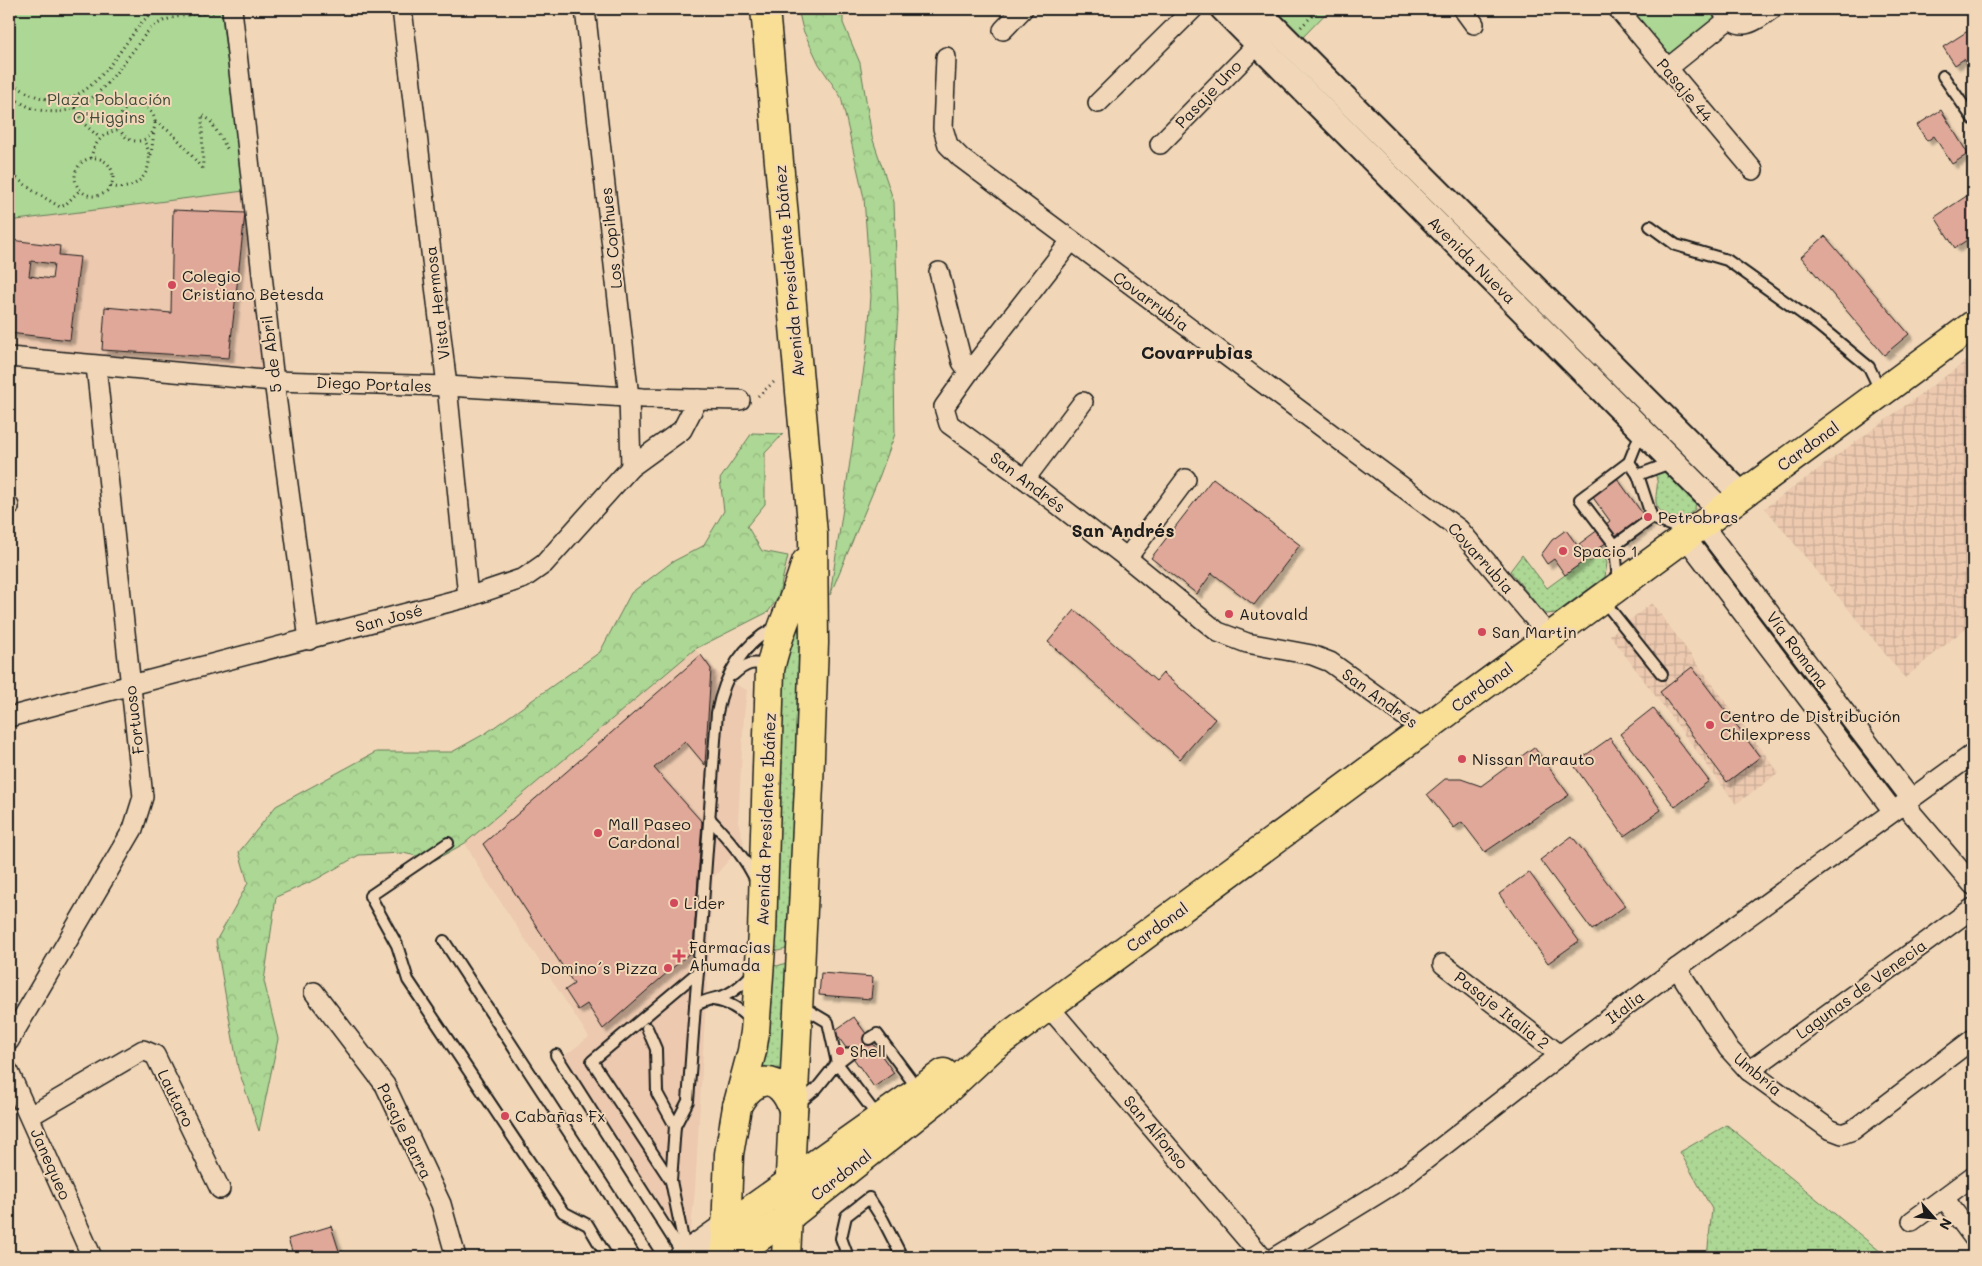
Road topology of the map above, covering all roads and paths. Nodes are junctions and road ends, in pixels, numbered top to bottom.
1 (16, 9) edge
2 (164, 9) edge
3 (402, 9) edge
4 (585, 9) edge
5 (765, 9) edge
6 (1023, 9) edge
7 (1193, 9) edge
8 (1256, 9) edge
9 (1319, 9) edge
10 (1463, 9) edge
11 (1618, 9) edge
12 (1772, 9) edge
13 (227, 10) edge
14 (1232, 12) edge
15 (1725, 14) edge
16 (9, 18) edge
17 (1474, 24) dead end
18 (1003, 30) dead end
19 (1296, 33) dead end
20 (1258, 44) junction
21 (946, 57) dead end
22 (1668, 68) junction
23 (1943, 76) dead end
24 (9, 81) edge
25 (9, 96) edge
26 (1098, 103) dead end
27 (75, 108) junction
28 (1973, 119) edge
29 (155, 122) junction
30 (154, 126) junction
31 (121, 130) junction
32 (100, 138) junction
33 (143, 140) junction
34 (1160, 144) dead end
35 (230, 152) dead end
36 (92, 158) junction
37 (150, 158) junction
38 (1753, 170) dead end
39 (9, 172) edge
40 (1423, 176) junction
41 (111, 186) junction
42 (80, 190) junction
43 (1406, 193) junction
44 (1650, 226) dead end
45 (1070, 241) junction
46 (939, 272) dead end
47 (1973, 326) edge
48 (1584, 337) junction
49 (1566, 354) junction
50 (9, 357) edge
51 (96, 366) junction
52 (969, 372) junction
53 (778, 377) dead end
54 (274, 381) junction
55 (447, 386) junction
56 (1881, 393) junction
57 (629, 397) junction
58 (698, 399) junction
59 (740, 400) joint
60 (1083, 402) dead end
61 (1642, 430) junction
62 (1629, 462) junction
63 (1673, 462) junction
64 (631, 467) junction
65 (1638, 475) junction
66 (1025, 479) junction
67 (1186, 480) dead end
68 (1652, 518) junction
69 (1708, 520) junction
70 (813, 534) junction
71 (1614, 545) junction
72 (1127, 558) junction
73 (1610, 593) junction
74 (468, 597) junction
75 (783, 624) junction
76 (1550, 637) junction
77 (309, 640) junction
78 (814, 643) junction
79 (770, 670) junction
80 (1662, 674) dead end
81 (728, 679) junction
82 (130, 686) junction
83 (9, 718) edge
84 (1424, 730) junction
85 (1973, 754) edge
86 (1903, 805) junction
87 (711, 820) junction
88 (448, 843) dead end
89 (1973, 885) edge
90 (763, 899) junction
91 (1973, 908) edge
92 (762, 933) junction
93 (802, 939) junction
94 (444, 941) dead end
95 (760, 962) junction
96 (1443, 964) dead end
97 (1677, 968) junction
98 (698, 972) junction
99 (314, 992) dead end
100 (700, 1003) junction
101 (798, 1004) junction
102 (1049, 1007) junction
103 (648, 1028) dead end
104 (755, 1032) junction
105 (869, 1039) dead end
106 (1973, 1039) edge
107 (9, 1041) edge
108 (992, 1048) junction
109 (556, 1054) dead end
110 (850, 1054) dead end
111 (1560, 1055) junction
112 (837, 1063) junction
113 (1749, 1070) junction
114 (9, 1072) edge
115 (918, 1090) junction
116 (736, 1107) junction
117 (792, 1109) junction
118 (30, 1116) junction
119 (880, 1119) junction
120 (675, 1126) junction
121 (1973, 1176) edge
122 (671, 1181) junction
123 (834, 1181) junction
124 (789, 1183) junction
125 (220, 1189) dead end
126 (1944, 1198) junction
127 (787, 1218) junction
128 (1912, 1222) dead end
129 (725, 1228) junction
130 (1973, 1237) edge
131 (92, 1257) edge
132 (456, 1257) edge
133 (607, 1257) edge
134 (650, 1257) edge
135 (685, 1257) edge
136 (725, 1257) edge
137 (730, 1257) edge
138 (786, 1257) edge
139 (792, 1257) edge
140 (848, 1257) edge
141 (902, 1257) edge
142 (1262, 1257) edge
143 (1275, 1257) edge

1 - 16 path
2 - 24 path
3 - 55 street, Vista Hermosa
4 - 57 street, Los Copihues
5 - 70 main road, Avenida Presidente Ibáñez
6 - 18 street
7 - 26 street
8 - 40 street, Avenida Nueva
9 - 19 path
10 - 17 street
11 - 22 street, Pasaje 44
12 - 15 street
13 - 27 path
13 - 54 street, 5 de Abril
14 - 20 street, Avenida Nueva
15 - 22 street
20 - 34 street, Pasaje Uno
20 - 43 street, Avenida Nueva
21 - 45 street, Covarrubia
22 - 38 street, Pasaje 44
23 - 28 lane
25 - 27 path
27 - 32 path
29 - 30 path
29 - 31 path
29 - 35 path
30 - 33 path
30 - 37 path
31 - 32 path
31 - 33 path
32 - 36 path
33 - 37 path
36 - 41 path
36 - 42 path
37 - 41 path
39 - 42 path
40 - 43 street
40 - 48 street, Avenida Nueva
41 - 42 path
43 - 49 street, Avenida Nueva
44 - 56 lane
45 - 52 street, San Andrés
45 - 76 street, Covarrubia
46 - 52 street
47 - 56 main road, Cardonal
48 - 49 street
48 - 69 street, Avenida Nueva
49 - 61 street, Avenida Nueva
50 - 51 street, Diego Portales
51 - 54 street, Diego Portales
51 - 82 street, Fortuoso
52 - 66 street, San Andrés
53 - 59 path
54 - 55 street, Diego Portales
54 - 77 street, 5 de Abril
55 - 57 street, Diego Portales
55 - 74 street, Vista Hermosa
56 - 69 main road, Cardonal
57 - 58 street, Diego Portales
57 - 64 street, Los Copihues
58 - 59 street, Diego Portales
58 - 64 street, San José
60 - 66 street
61 - 62 lane
61 - 63 street, Avenida Nueva
62 - 65 lane
62 - 71 lane
63 - 65 lane
63 - 69 street, Avenida Nueva
64 - 74 street, San José
65 - 68 lane
66 - 72 street, San Andrés
67 - 72 street
68 - 69 lane
68 - 71 lane
69 - 73 main road, Cardonal
69 - 86 street, Vía Romana
70 - 75 main road, Avenida Presidente Ibáñez
70 - 78 main road, Avenida Presidente Ibáñez
71 - 73 lane
72 - 84 street, San Andrés
73 - 76 main road, Cardonal
73 - 80 lane
74 - 77 street, San José
75 - 78 main road
75 - 79 main road, Avenida Presidente Ibáñez
75 - 81 lane
76 - 84 main road, Cardonal
77 - 82 street, San José
78 - 93 main road, Avenida Presidente Ibáñez
79 - 81 lane
79 - 90 main road, Avenida Presidente Ibáñez
81 - 87 lane
82 - 83 street, San José
82 - 107 street, Fortuoso
84 - 102 main road, Cardonal
85 - 86 street, Italia
86 - 89 street, Vía Romana
86 - 97 street, Italia
87 - 90 lane
87 - 98 lane
88 - 133 lane
90 - 92 main road, Avenida Presidente Ibáñez
91 - 113 street, Lagunas de Venecia
92 - 93 main road
92 - 95 main road, Avenida Presidente Ibáñez
93 - 101 main road, Avenida Presidente Ibáñez
94 - 134 lane
95 - 100 lane
95 - 104 main road, Avenida Presidente Ibáñez
96 - 111 street, Pasaje Italia 2
97 - 111 street, Italia
97 - 113 street, Umbría
98 - 100 lane
98 - 122 lane
99 - 132 street, Pasaje Barra
100 - 104 lane
100 - 120 lane
101 - 112 lane
101 - 117 main road, Avenida Presidente Ibáñez
102 - 108 main road, Cardonal
102 - 142 street, San Alfonso
103 - 120 lane
104 - 116 main road, Avenida Presidente Ibáñez
105 - 115 lane
106 - 113 street, Umbría
108 - 115 main road, Cardonal
108 - 123 main road, Cardonal
109 - 135 lane
110 - 112 lane
111 - 143 street, Italia
112 - 117 lane
112 - 119 lane
114 - 118 street, Janequeo
115 - 119 main road, Cardonal
116 - 117 main road
116 - 129 main road, Avenida Presidente Ibáñez
117 - 124 main road, Avenida Presidente Ibáñez
118 - 125 street, Lautaro
118 - 131 street, Janequeo
119 - 124 main road, Cardonal
120 - 122 lane
121 - 126 street
122 - 135 lane
123 - 127 main road, Cardonal
123 - 139 main road
124 - 127 main road, Avenida Presidente Ibáñez
124 - 129 main road, Cardonal
126 - 128 street
126 - 130 street
127 - 137 main road, Cardonal
127 - 138 main road, Avenida Presidente Ibáñez
129 - 135 main road
129 - 136 main road, Avenida Presidente Ibáñez
140 - 141 lane

